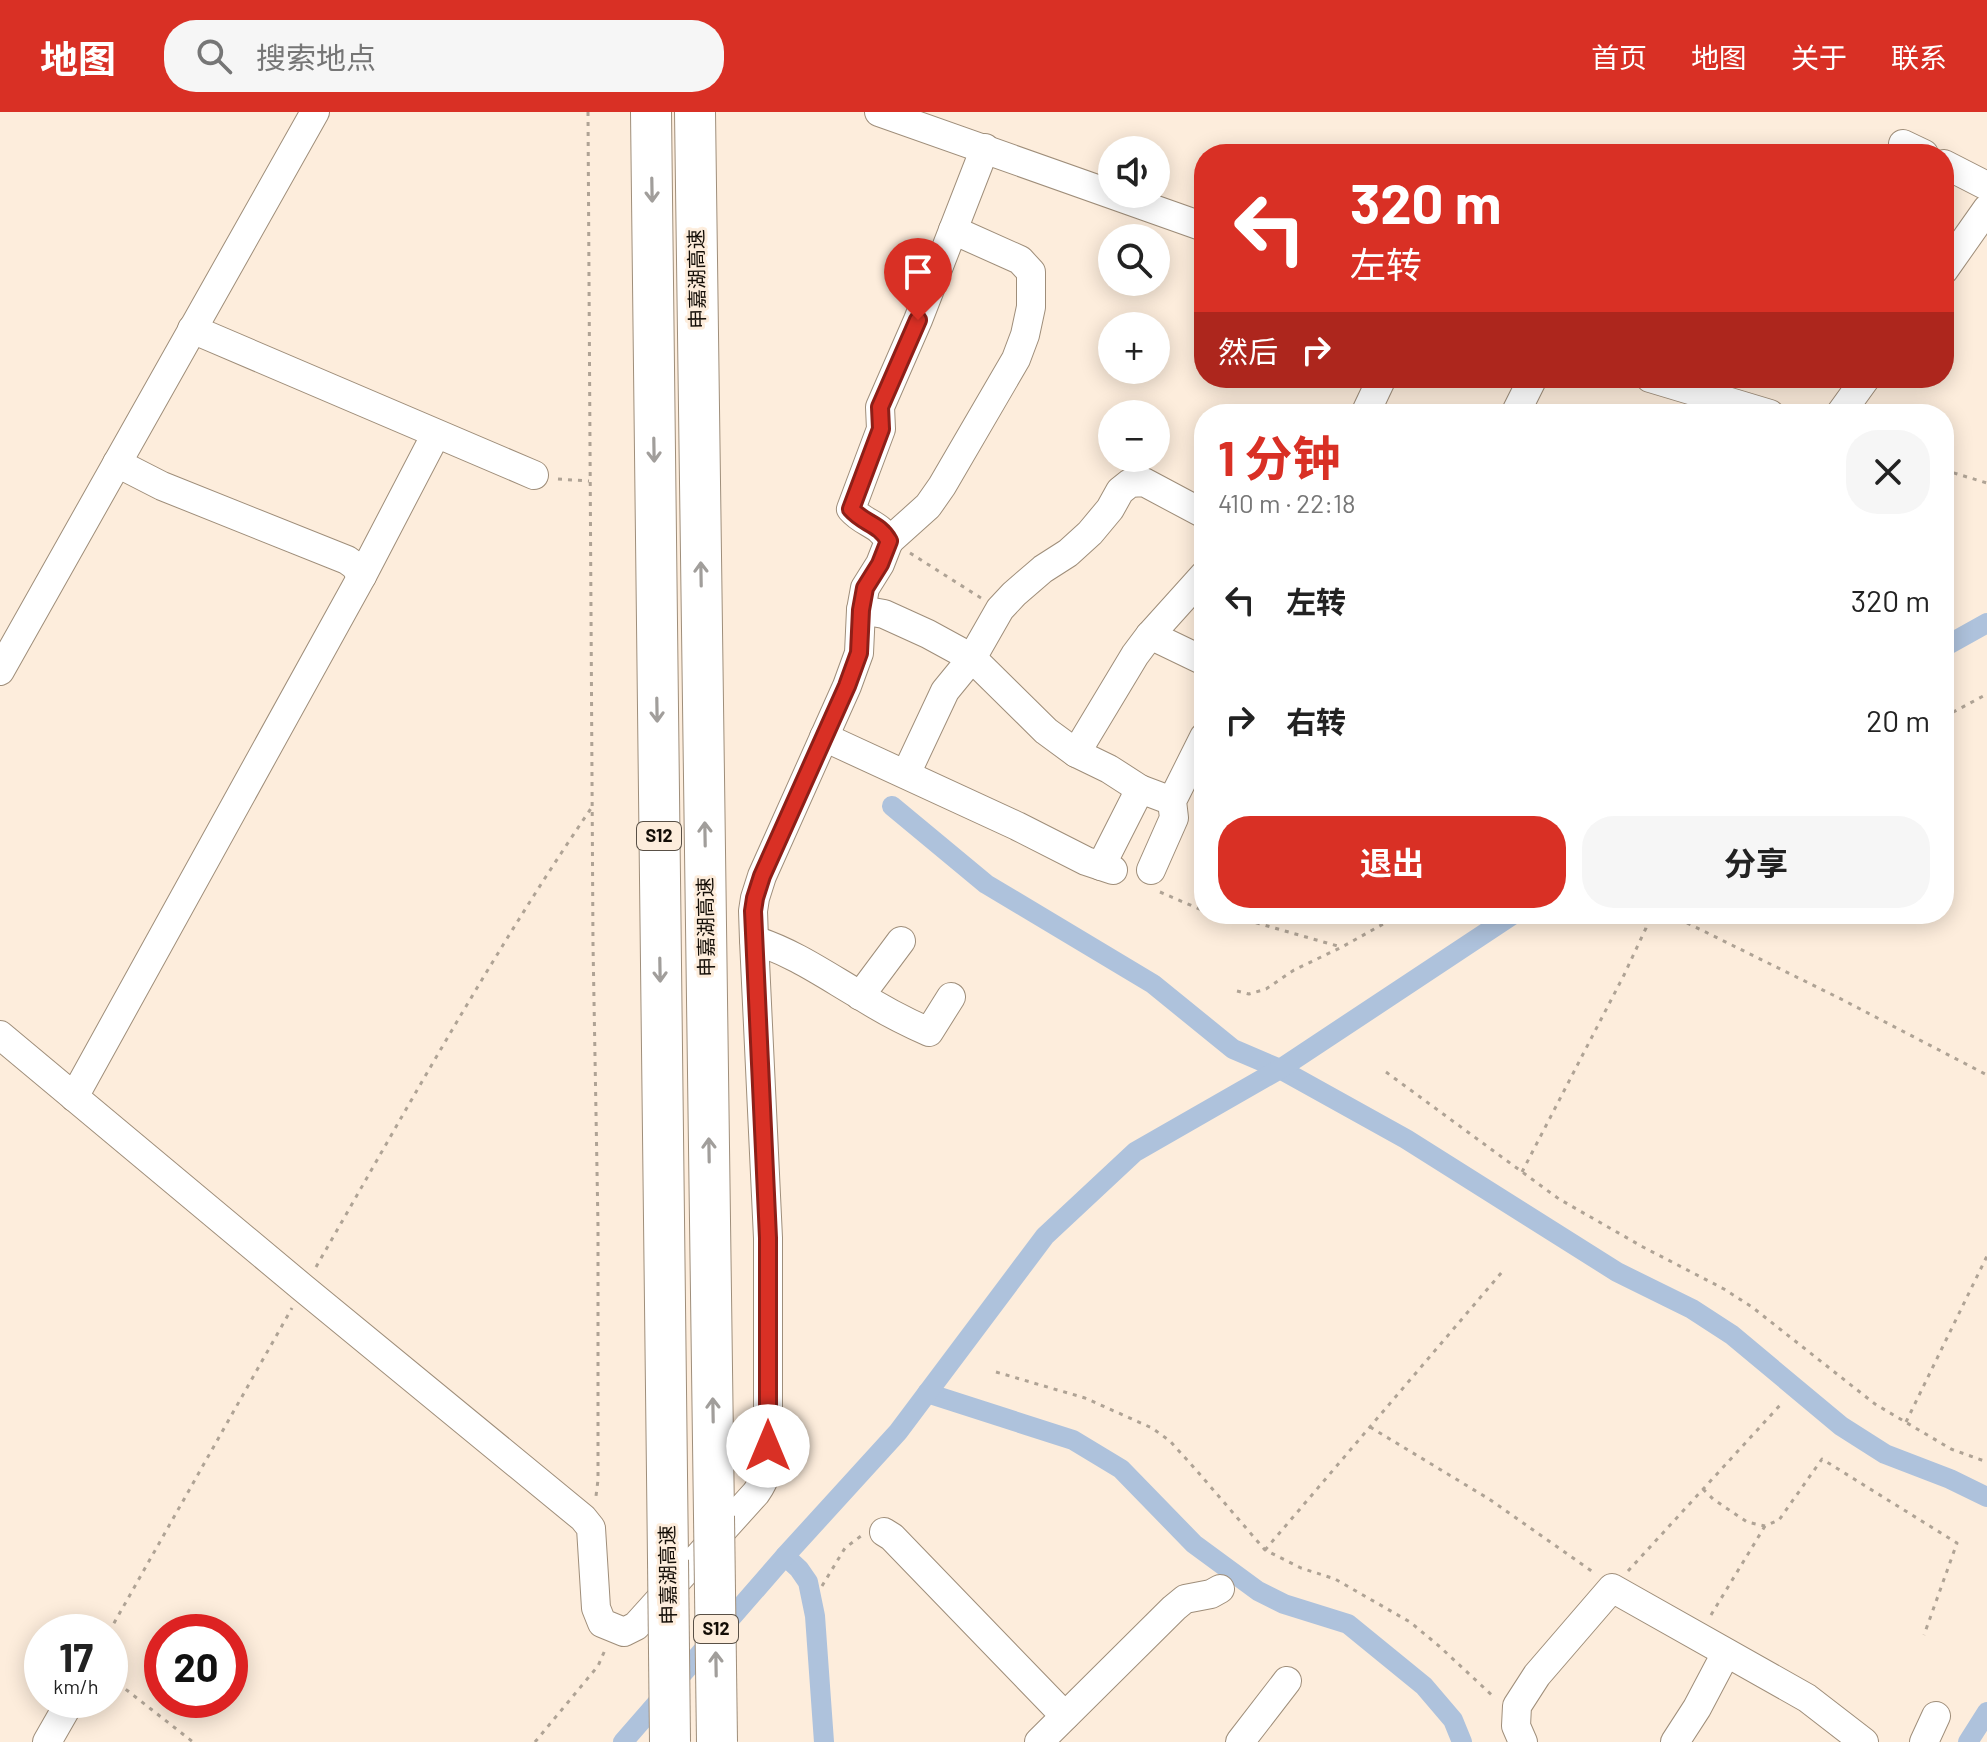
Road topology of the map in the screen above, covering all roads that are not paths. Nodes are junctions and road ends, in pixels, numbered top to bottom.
1 (315, 112) edge
2 (651, 112) edge
3 (695, 112) edge
4 (879, 112) edge
5 (985, 148) junction
6 (1954, 169) edge
7 (1987, 186) edge
8 (1987, 209) edge
9 (1194, 223) edge
10 (953, 230) junction
11 (1954, 256) edge
12 (192, 329) junction
13 (1683, 388) edge
14 (1737, 404) edge
15 (436, 434) junction
16 (117, 463) junction
17 (534, 475) road end
18 (1194, 509) edge
19 (889, 541) junction
20 (362, 576) junction
21 (1194, 586) edge
22 (861, 610) junction
23 (1150, 635) junction
24 (1194, 656) edge
25 (972, 658) junction
26 (0, 671) edge
27 (824, 737) junction
28 (1076, 753) junction
29 (1194, 757) edge
30 (906, 774) junction
31 (1140, 789) junction
32 (1172, 801) junction
33 (1151, 870) dead end
34 (754, 940) junction
35 (901, 941) dead end
36 (860, 996) junction
37 (951, 997) dead end
38 (0, 1035) edge
39 (74, 1097) junction
40 (884, 1532) road end
41 (1220, 1589) dead end
42 (1726, 1653) junction
43 (1287, 1681) dead end
44 (1065, 1716) junction
45 (1936, 1716) dead end
46 (61, 1718) edge
47 (1520, 1729) edge
48 (47, 1742) edge
49 (670, 1742) edge
50 (717, 1742) edge
51 (1039, 1742) edge
52 (1240, 1742) edge
53 (1675, 1742) edge
54 (1864, 1742) edge
55 (1924, 1742) edge

1 - 12 street
2 -> 49 highway, 申嘉湖高速 / S12, bridge
50 -> 3 highway, 申嘉湖高速 / S12, bridge
4 - 5 street
5 - 9 street
5 - 10 street
6 - 7 street
8 - 11 street
10 - 19 street
10 - 19 street
12 - 15 street
12 - 16 street
13 - 14 street
15 - 17 street
15 - 20 street
16 - 20 street
16 - 26 street
18 - 25 street
19 - 22 street
20 - 39 street
21 - 23 street
22 - 25 street
22 - 27 street
23 - 24 street
23 - 28 street
25 - 28 street
25 - 30 street
27 - 30 street
27 - 34 street
28 - 31 street
29 - 32 street
30 - 31 street
31 - 32 street
32 - 33 street
34 - 36 street
34 - 39 street
35 - 36 street
36 - 37 street
38 - 39 street
40 - 44 street
41 - 44 street
42 - 47 street
42 - 53 street
42 - 54 street
43 - 52 street
44 - 51 street
45 - 55 street
46 - 48 street

